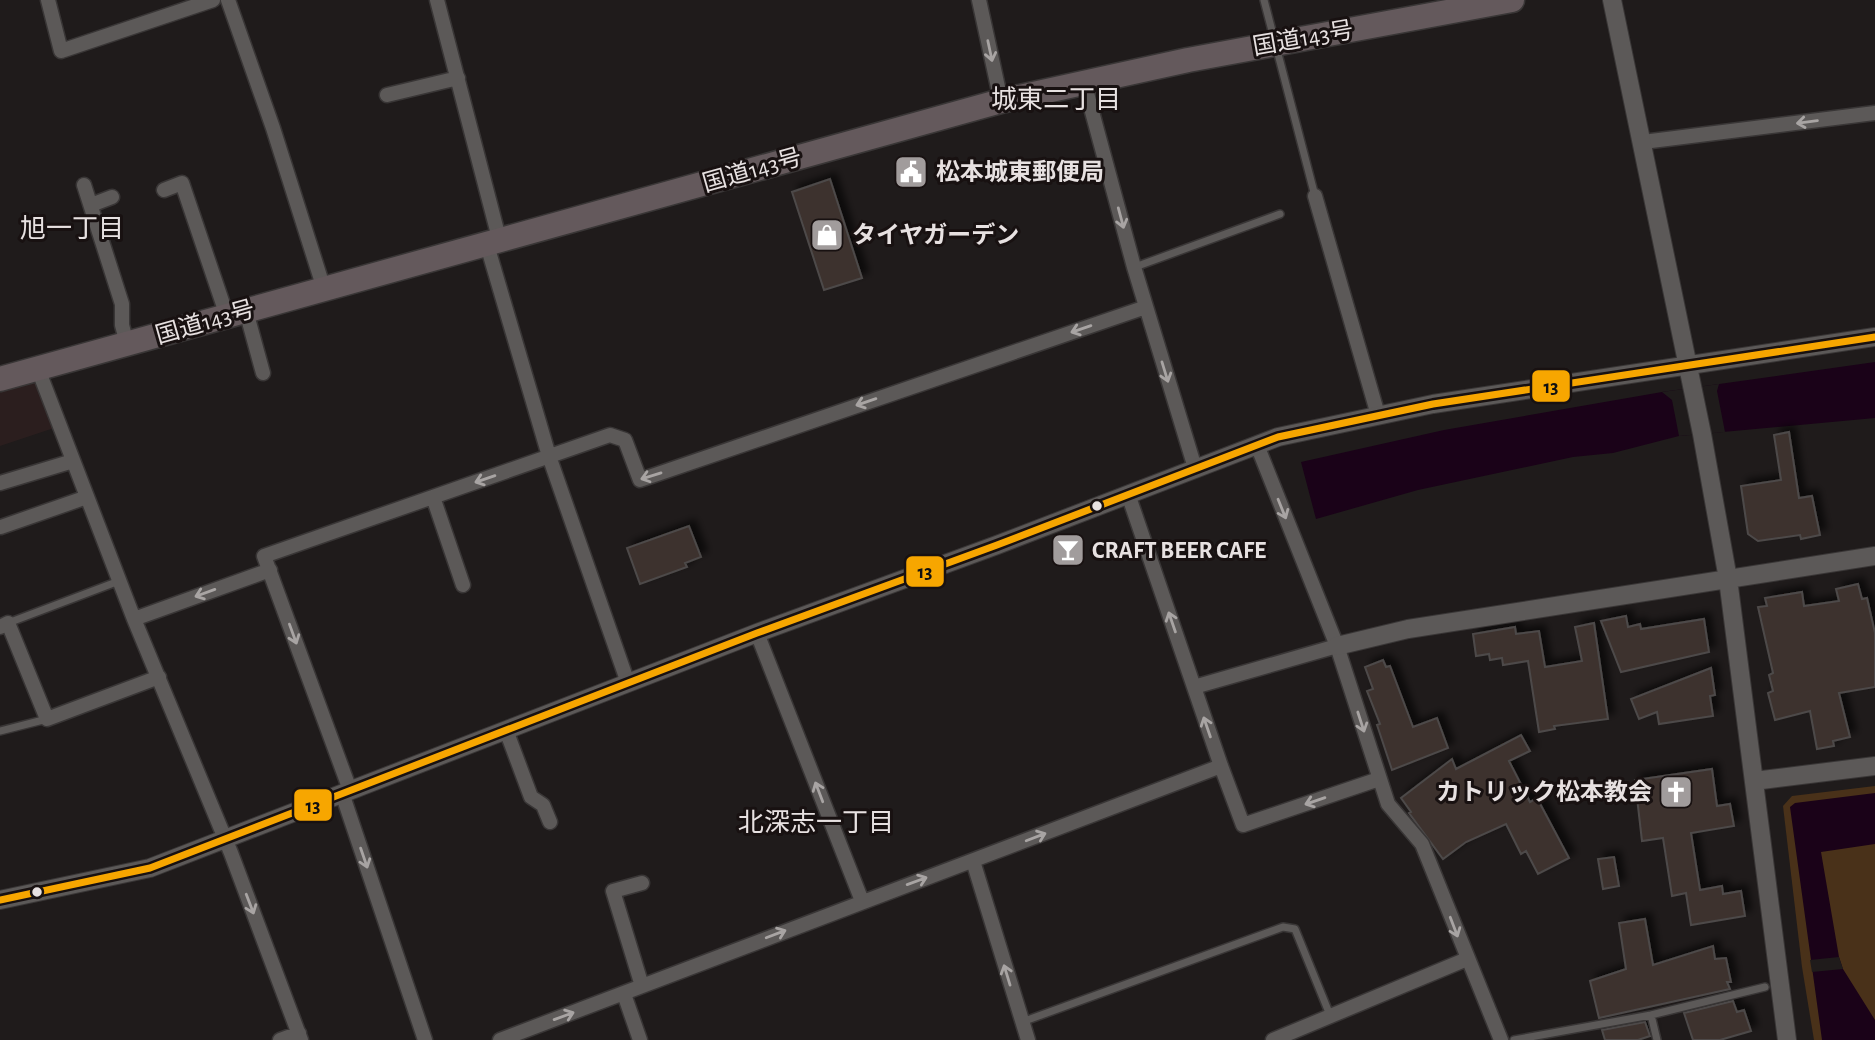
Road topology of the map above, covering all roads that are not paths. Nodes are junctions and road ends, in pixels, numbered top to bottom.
1 (48, 0) edge
2 (214, 0) edge
3 (228, 0) edge
4 (437, 0) edge
5 (979, 0) edge
6 (1264, 0) edge
7 (1512, 0) edge
8 (1612, 0) edge
9 (1276, 43) junction
10 (458, 78) junction
11 (1084, 82) junction
12 (387, 95) dead end
13 (1001, 101) junction
14 (1875, 113) edge
15 (1643, 142) junction
16 (84, 185) dead end
17 (164, 190) dead end
18 (1315, 196) joint
19 (112, 197) dead end
20 (91, 205) junction
21 (1280, 214) dead end
22 (494, 243) junction
23 (1134, 267) junction
24 (324, 289) junction
25 (1146, 307) junction
26 (236, 314) junction
27 (1875, 337) edge
28 (127, 344) junction
29 (1687, 364) junction
30 (38, 369) junction
31 (263, 373) dead end
32 (0, 379) edge
33 (1378, 415) junction
34 (1257, 445) junction
35 (549, 456) junction
36 (73, 461) junction
37 (1195, 468) junction
38 (0, 483) edge
39 (1128, 494) junction
40 (87, 497) junction
41 (433, 497) junction
42 (1, 527) edge
43 (1875, 556) edge
44 (270, 570) junction
45 (1728, 579) junction
46 (119, 581) junction
47 (463, 585) dead end
48 (134, 619) junction
49 (4, 625) edge
50 (757, 633) junction
51 (1337, 646) junction
52 (159, 677) junction
53 (628, 683) junction
54 (1194, 687) junction
55 (47, 719) junction
56 (506, 730) junction
57 (0, 731) edge
58 (1221, 766) junction
59 (1875, 766) edge
60 (1380, 779) junction
61 (1754, 781) junction
62 (346, 792) junction
63 (550, 821) dead end
64 (225, 840) junction
65 (973, 861) junction
66 (642, 883) dead end
67 (0, 900) edge
68 (862, 901) junction
69 (1466, 959) junction
70 (642, 986) junction
71 (1765, 987) dead end
72 (624, 994) junction
73 (1651, 1015) junction
74 (1331, 1016) junction
75 (1022, 1022) junction
76 (300, 1037) edge
77 (280, 1040) edge
78 (425, 1040) edge
79 (500, 1040) edge
80 (639, 1040) edge
81 (1028, 1040) edge
82 (1273, 1040) edge
83 (1501, 1040) edge
84 (1514, 1040) edge
85 (1657, 1040) edge
86 (1787, 1040) edge

1 - 2 street
3 - 24 street
4 - 10 street
5 -> 13 street
6 - 9 lane
7 - 9 highway, 国道143号
8 - 15 street
9 - 11 highway, 国道143号
9 - 18 lane
10 - 12 street
10 - 22 street
11 - 13 highway, 国道143号
11 -> 23 street
13 - 22 highway, 国道143号
14 -> 15 street
15 - 29 street
16 - 20 street
17 - 26 street
18 - 33 street
19 - 20 street
20 - 28 street
21 - 23 lane
22 - 24 highway, 国道143号
22 - 35 street
23 - 25 street
24 - 26 highway, 国道143号
25 -> 35 street
25 -> 37 street
26 - 28 highway, 国道143号
26 - 31 street
27 - 29 street
28 - 30 highway, 国道143号
29 - 33 street
29 - 45 street
30 - 32 highway, 国道143号
30 - 36 street
33 - 34 street
34 - 37 street
34 -> 51 street
35 -> 41 street
35 - 53 street
36 - 38 street
36 - 40 street
37 - 39 street
39 - 50 street
54 -> 39 street
40 - 42 street
40 - 46 street
41 - 44 street
41 - 47 street
43 - 45 street
44 -> 48 street
44 -> 62 street
45 - 51 street
45 - 61 street
46 - 48 street
46 - 49 lane
48 - 52 street
49 - 55 street
50 - 53 street
68 -> 50 street
51 - 54 street
51 -> 60 street
52 - 55 street
52 - 64 street
53 - 56 street
58 -> 54 street
55 - 57 lane
56 - 62 street
56 - 63 street
60 -> 58 street
65 -> 58 street
59 - 61 street
60 -> 69 street
61 - 86 street
62 - 64 street
62 -> 78 street
64 - 67 street
64 -> 76 street
68 -> 65 street
75 -> 65 street
66 - 70 street
70 -> 68 street
69 - 74 street
69 - 83 street
70 - 72 street
71 - 73 lane
79 -> 72 street
72 - 80 street
73 - 84 lane
73 - 85 lane
74 - 75 lane
74 - 82 street
75 - 81 street
76 - 77 street

